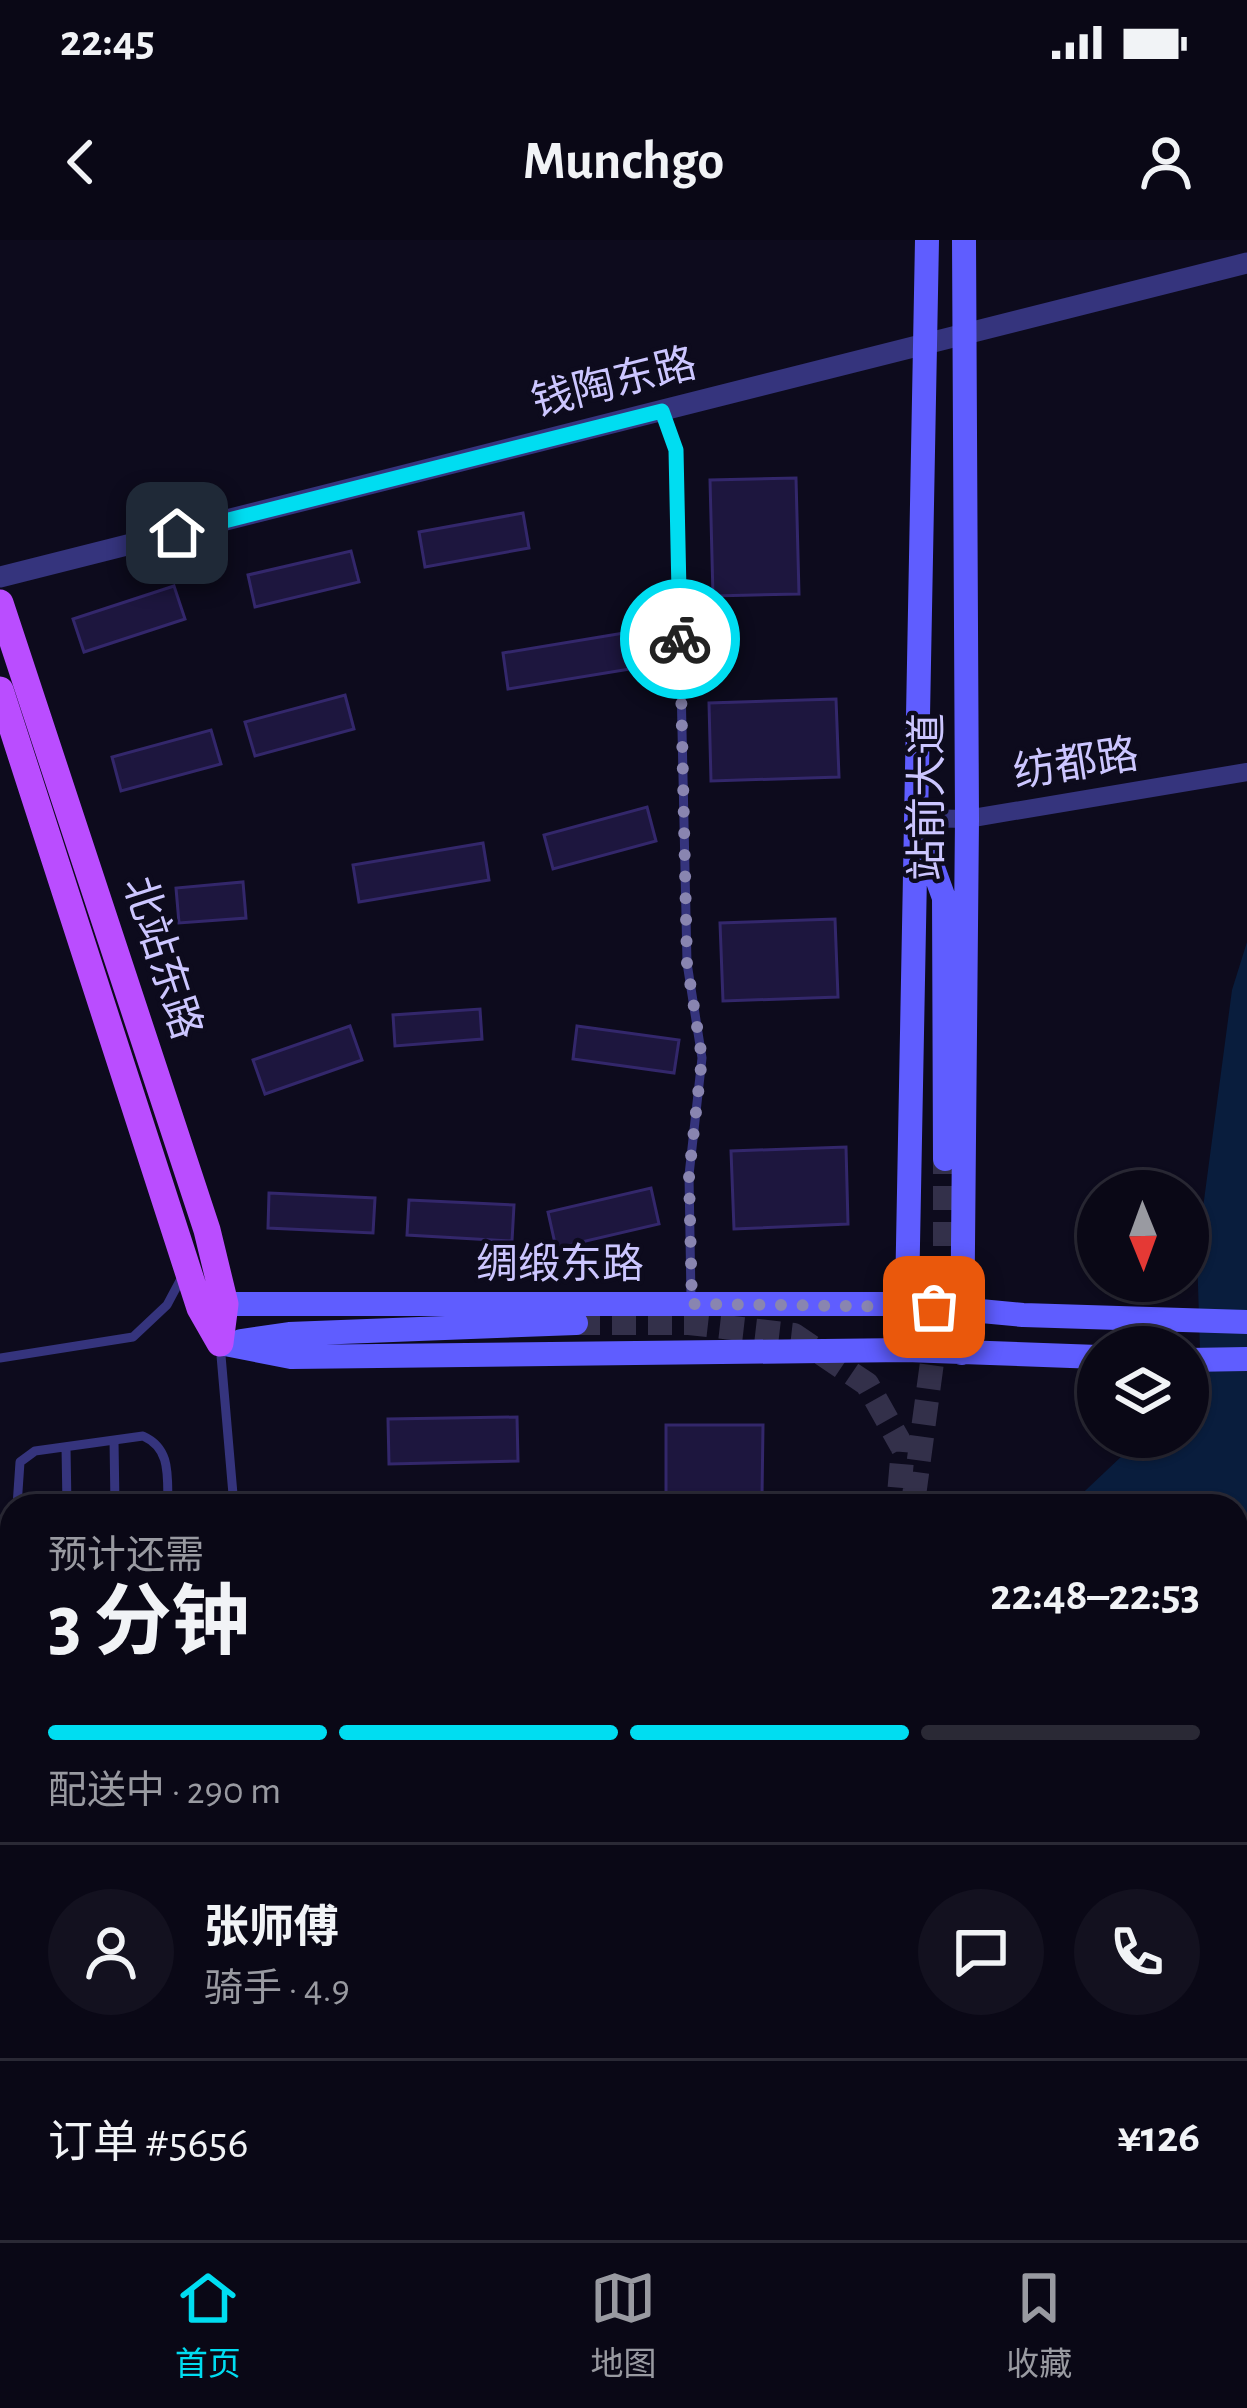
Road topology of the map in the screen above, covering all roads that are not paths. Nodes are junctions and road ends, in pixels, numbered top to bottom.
1 (927, 240) edge
2 (964, 240) edge
3 (1247, 263) edge
4 (965, 337) junction
5 (927, 345) junction
6 (662, 411) junction
7 (0, 577) edge
8 (0, 603) edge
9 (0, 690) edge
10 (1247, 772) edge
11 (916, 818) junction
12 (967, 819) junction
13 (945, 1159) tunnel mouth
14 (188, 1265) junction
15 (225, 1304) junction
16 (692, 1304) junction
17 (906, 1304) junction
18 (962, 1310) junction
19 (1247, 1322) edge
20 (576, 1323) tunnel mouth
21 (220, 1343) junction
22 (906, 1350) junction
23 (962, 1353) junction
24 (1077, 1356) edge
25 (0, 1358) edge
26 (1247, 1359) edge
27 (1209, 1360) edge
28 (114, 1440) junction
29 (67, 1447) junction
30 (17, 1494) edge
31 (68, 1494) edge
32 (115, 1494) edge
33 (168, 1494) edge
34 (233, 1494) edge

1 - 5 main road, 站前大道
2 - 4 main road, 站前大道
3 - 4 street, 钱陶东路
4 - 5 street, 钱陶东路
4 - 12 main road, 站前大道
5 - 6 street, 钱陶东路
5 - 11 main road, 站前大道
6 - 7 street, 钱陶东路
6 - 16 lane
8 - 15 main road, 北站东路
9 - 14 main road, 北站东路
10 - 12 street, 纺都路
11 - 12 street, 纺都路
11 - 13 main road
11 - 17 main road, 站前大道
12 - 18 main road, 站前大道
14 - 21 main road, 北站东路
14 - 25 lane
15 - 16 main road, 绸缎东路
15 - 21 main road, 北站东路
16 - 17 main road, 绸缎东路
17 - 18 main road, 绸缎东路
17 - 22 main road, 站前大道
18 - 19 main road, 绸缎东路
18 - 23 main road, 站前大道
20 - 21 main road
21 - 22 main road, 绸缎东路
21 - 34 lane, 北站东路
22 - 23 main road, 绸缎东路
23 - 24 main road, 绸缎东路
26 - 27 main road
28 - 29 lane
28 - 32 lane
28 - 33 lane
29 - 30 lane
29 - 31 lane

